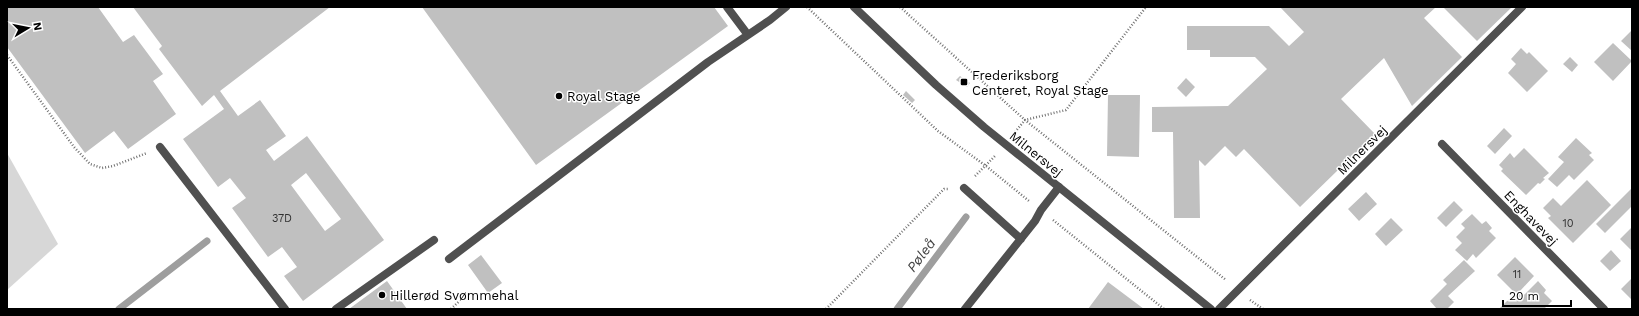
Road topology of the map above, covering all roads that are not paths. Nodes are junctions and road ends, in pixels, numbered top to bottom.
1 (727, 7) edge
2 (786, 7) edge
3 (854, 7) edge
4 (1522, 7) edge
5 (748, 35) junction
6 (1442, 144) dead end
7 (160, 147) road end
8 (1059, 187) junction
9 (964, 188) road end
10 (1021, 239) junction
11 (434, 240) dead end
12 (449, 259) dead end
13 (285, 309) edge
14 (336, 309) edge
15 (965, 309) edge
16 (1211, 309) edge
17 (1219, 309) edge
18 (1604, 309) edge

1 - 5 street
2 - 5 street
3 - 8 street, Milnersvej
4 - 17 street, Milnersvej
5 - 12 street
6 - 18 street, Enghavevej
7 - 13 street
8 - 10 street
8 - 16 street, Milnersvej
9 - 10 street
10 - 15 street
11 - 14 street

